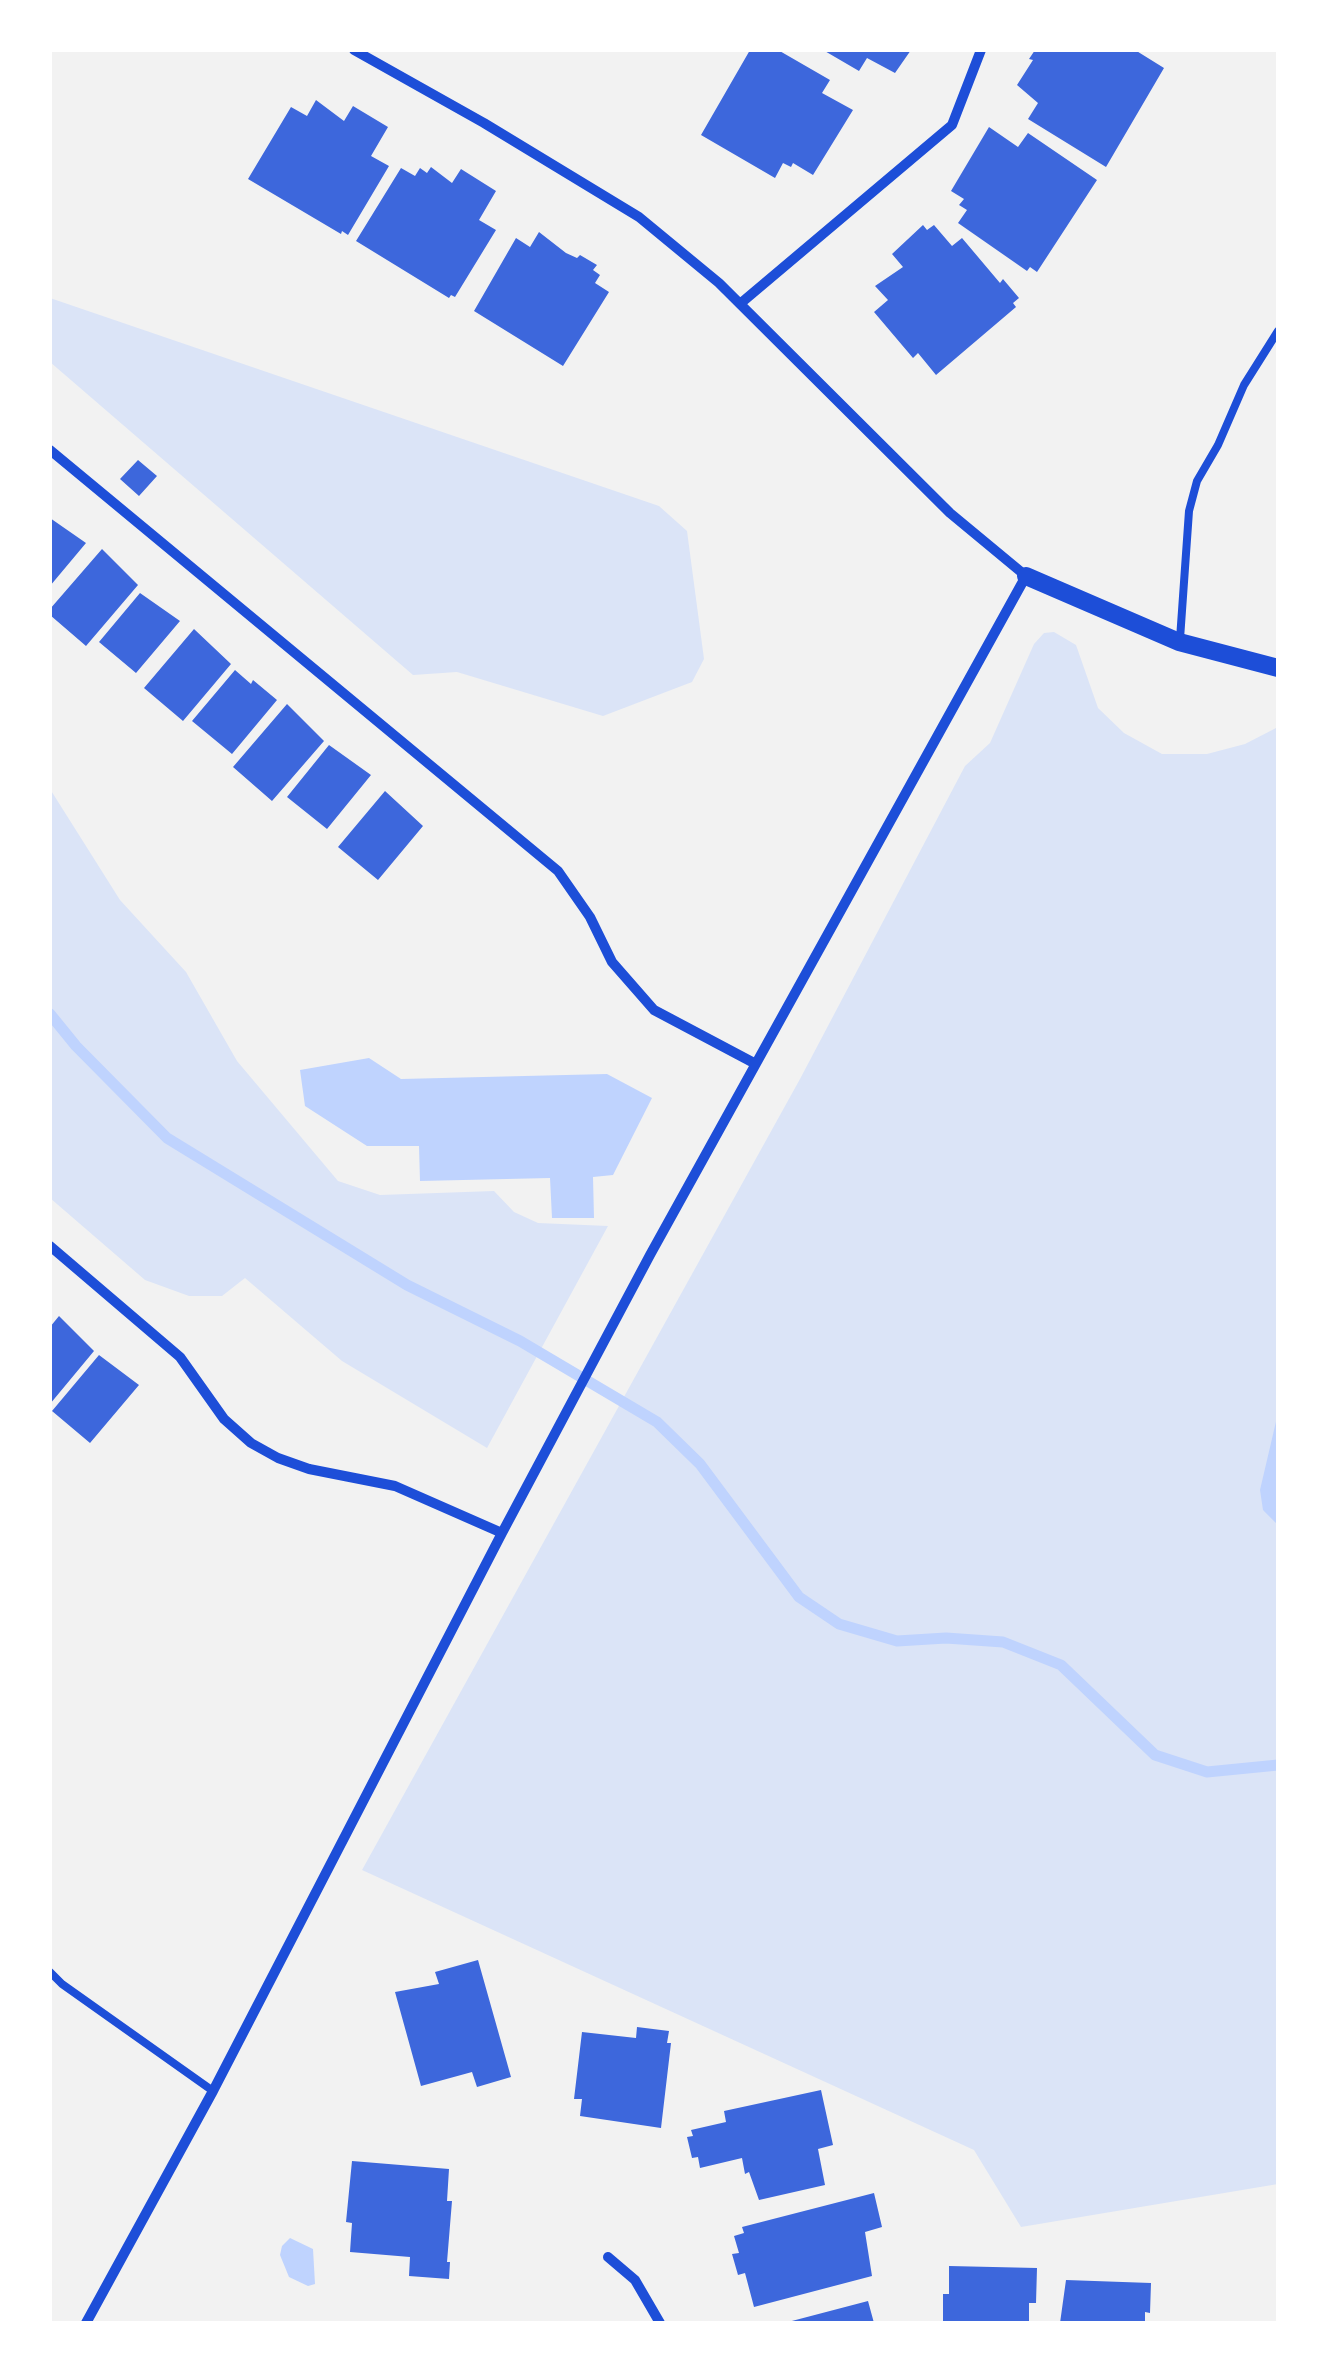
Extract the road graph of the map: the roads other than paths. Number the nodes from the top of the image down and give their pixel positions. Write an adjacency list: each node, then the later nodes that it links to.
1 (354, 50): 3 (street)
2 (981, 50): 3 (street)
3 (742, 304): 6 (street)
4 (1278, 331): 7 (lane)
5 (50, 450): 9 (street)
6 (1026, 576): 7 (street); 9 (street)
7 (1180, 642): 8 (street)
8 (1278, 668)
9 (754, 1063): 11 (street)
10 (50, 1246): 11 (street)
11 (502, 1533): 13 (street)
12 (50, 1972): 13 (lane)
13 (213, 2090): 15 (street)
14 (608, 2257): 16 (street)
15 (86, 2323)
16 (660, 2323)

